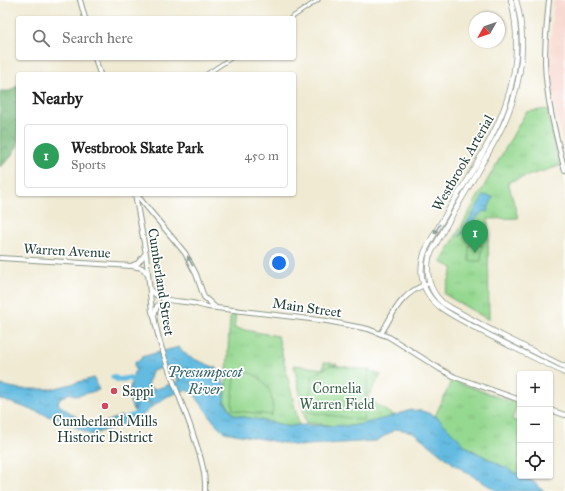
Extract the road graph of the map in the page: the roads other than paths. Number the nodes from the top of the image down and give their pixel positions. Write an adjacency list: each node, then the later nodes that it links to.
1 (80, 0): 6 (main road)
2 (318, 0): 7 (street)
3 (511, 0): 22 (highway, Westbrook Arterial, one-way to 22)
4 (516, 0): 21 (highway, Westbrook Arterial)
5 (550, 0): 12 (main road)
6 (84, 16)
7 (294, 16)
8 (96, 60): 10 (main road)
9 (228, 60): 11 (street)
10 (100, 72)
11 (210, 72)
12 (565, 171)
13 (135, 196): 16 (main road, Cumberland Street)
14 (137, 196): 15 (main road)
15 (152, 212): 16 (main road, Cumberland Street); 24 (main road, one-way to 15)
16 (139, 213): 17 (main road, Cumberland Street)
17 (146, 254): 19 (main road); 20 (main road, Cumberland Street)
18 (0, 258): 19 (main road, Warren Avenue)
19 (132, 266): 20 (main road, Warren Avenue)
20 (148, 274): 23 (main road, Cumberland Street)
21 (429, 283): 22 (main road); 30 (highway)
22 (423, 285): 29 (main road); 31 (highway)
23 (150, 290): 25 (main road); 28 (main road, Cumberland Street)
24 (204, 297): 26 (main road); 27 (main road)
25 (166, 300): 26 (main road, Main Street); 28 (main road)
26 (194, 303): 27 (main road, Main Street)
27 (216, 307): 29 (main road, Main Street)
28 (154, 316): 35 (main road, Cumberland Street)
29 (381, 334): 32 (main road, Main Street)
30 (565, 367)
31 (565, 373)
32 (517, 399)
33 (553, 411): 34 (main road)
34 (565, 414)
35 (205, 491)

